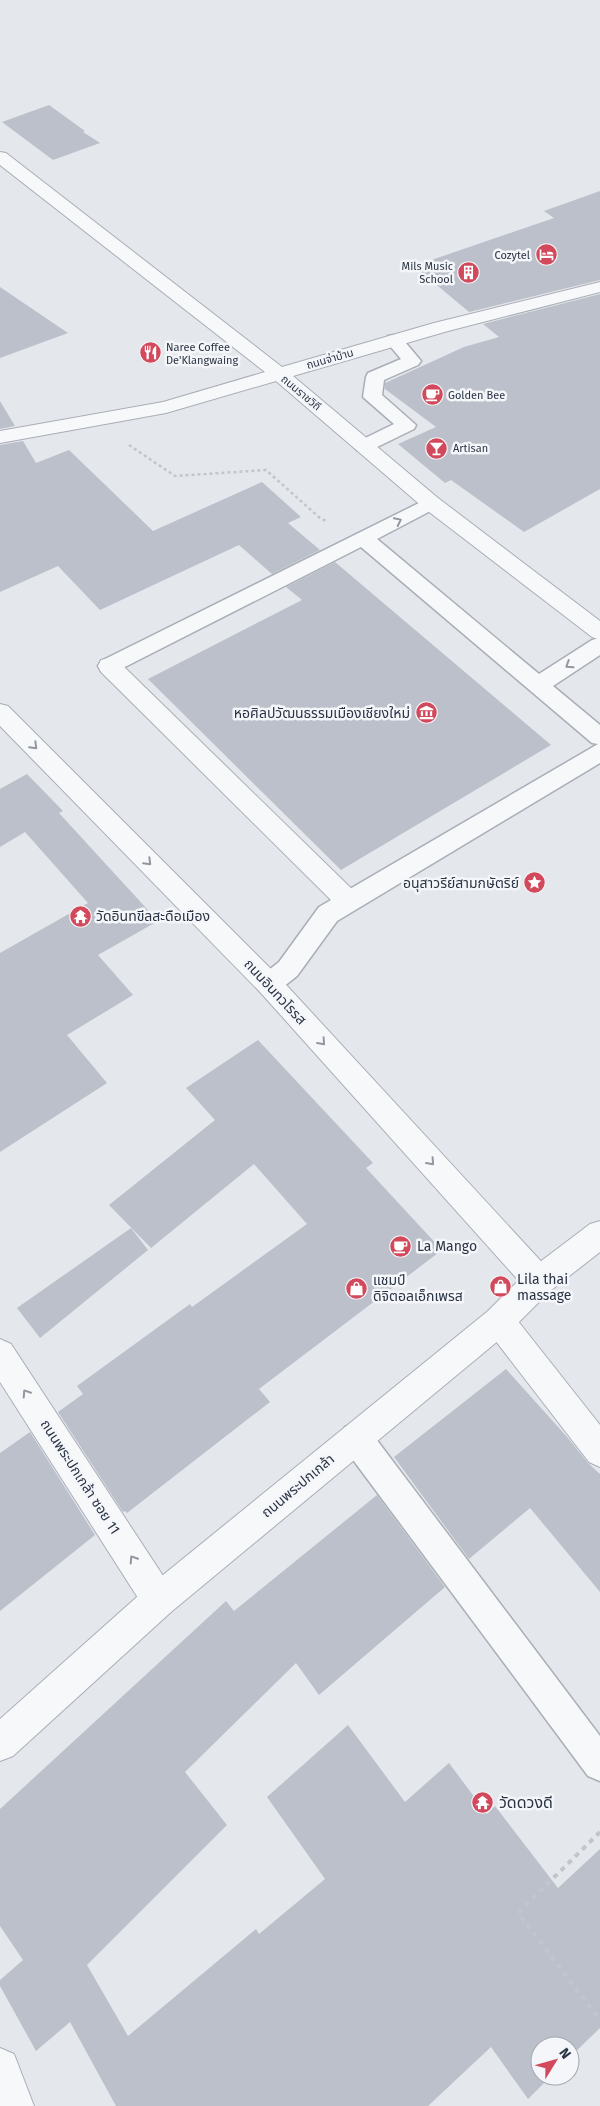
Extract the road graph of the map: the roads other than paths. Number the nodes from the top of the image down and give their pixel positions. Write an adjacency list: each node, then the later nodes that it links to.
1 (0, 157): 4 (street, ถนนราชวิถี)
2 (600, 287): 3 (street, ถนนจ่าบ้าน)
3 (394, 340): 4 (street, ถนนจ่าบ้าน); 6 (lane)
4 (278, 373): 5 (street, ถนนจ่าบ้าน); 6 (street, ถนนราชวิถี)
5 (0, 437)
6 (364, 446): 7 (street, ถนนราชวิถี)
7 (432, 504): 8 (lane, one-way to 7); 9 (street, ถนนราชวิถี)
8 (363, 538): 11 (lane); 12 (lane)
9 (600, 632)
10 (600, 645): 12 (lane, one-way to 12)
11 (109, 666): 16 (street)
12 (538, 685): 14 (lane)
13 (0, 712): 17 (street, ถนนอินทวโรรส, one-way to 17)
14 (600, 736)
15 (600, 752): 16 (lane)
16 (348, 902): 17 (lane)
17 (269, 984): 19 (street, ถนนอินทวโรรส, one-way to 19)
18 (600, 1234): 19 (street, ถนนพระปกเกล้า)
19 (539, 1281): 20 (street, ถนนพระปกเกล้า)
20 (499, 1321): 22 (street, ถนนพระปกเกล้า); 23 (street)
21 (0, 1354): 24 (street, ถนนพระปกเกล้า ซอย 11, one-way to 21)
22 (356, 1438): 24 (street, ถนนพระปกเกล้า); 26 (lane)
23 (600, 1451)
24 (160, 1600): 25 (street, ถนนพระปกเกล้า)
25 (0, 1743)
26 (600, 1764)
27 (0, 2068): 28 (street)
28 (14, 2106)

